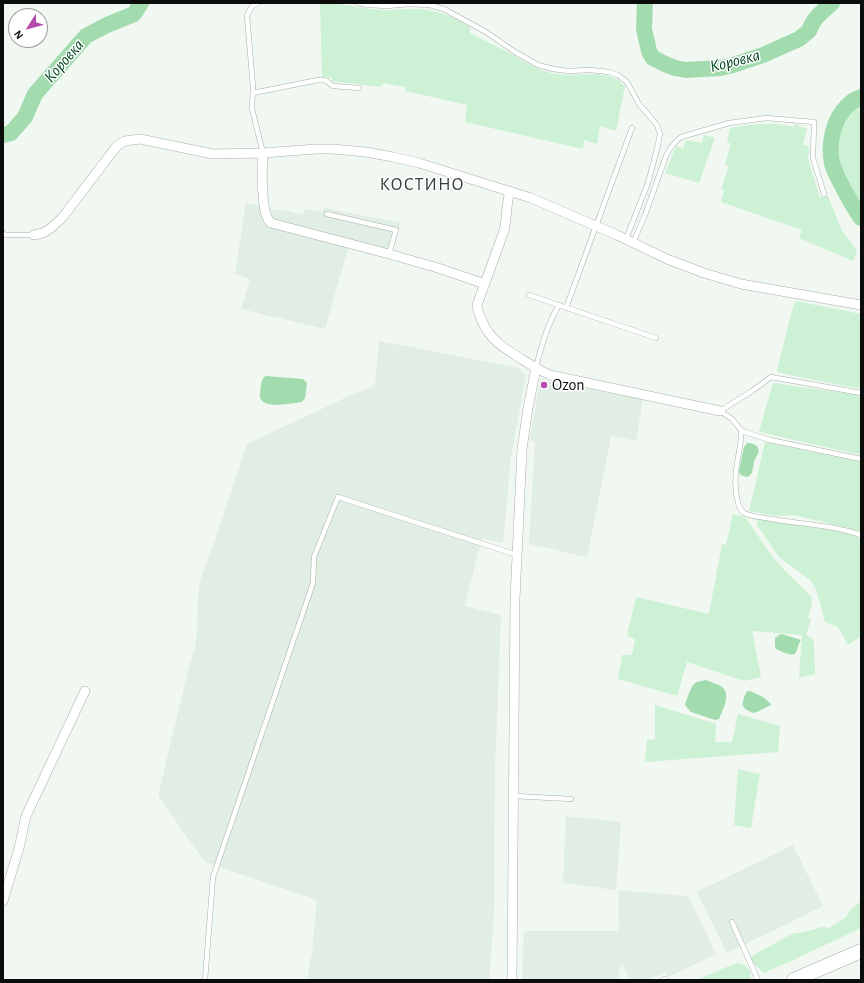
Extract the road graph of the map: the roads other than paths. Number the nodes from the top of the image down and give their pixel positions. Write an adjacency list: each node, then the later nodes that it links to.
1 (258, 3): 4 (lane)
2 (358, 3): 13 (lane)
3 (359, 88): 4 (lane)
4 (253, 94): 6 (lane)
5 (632, 128): 10 (lane)
6 (263, 153): 7 (street); 12 (street); 14 (street)
7 (510, 190): 10 (street); 15 (street)
8 (824, 194): 13 (lane)
9 (327, 214): 14 (lane)
10 (596, 226): 13 (street); 19 (lane)
11 (3, 233): 12 (lane)
12 (34, 235)
13 (629, 241): 18 (street)
14 (389, 254): 15 (street)
15 (485, 284): 21 (street)
16 (529, 295): 17 (lane)
17 (559, 305): 19 (lane); 21 (lane)
18 (861, 305)
19 (566, 308): 20 (lane)
20 (656, 338)
21 (536, 368): 23 (street); 27 (street)
22 (861, 393): 23 (lane)
23 (720, 411): 24 (lane)
24 (741, 430): 25 (lane); 26 (lane)
25 (861, 459)
26 (861, 535)
27 (517, 555): 29 (street); 34 (lane)
28 (85, 691): 31 (street)
29 (514, 796): 30 (lane); 35 (street)
30 (571, 799)
31 (3, 901)
32 (732, 922): 36 (lane)
33 (861, 951): 37 (main road)
34 (206, 980)
35 (512, 980)
36 (758, 980)
37 (794, 980)

